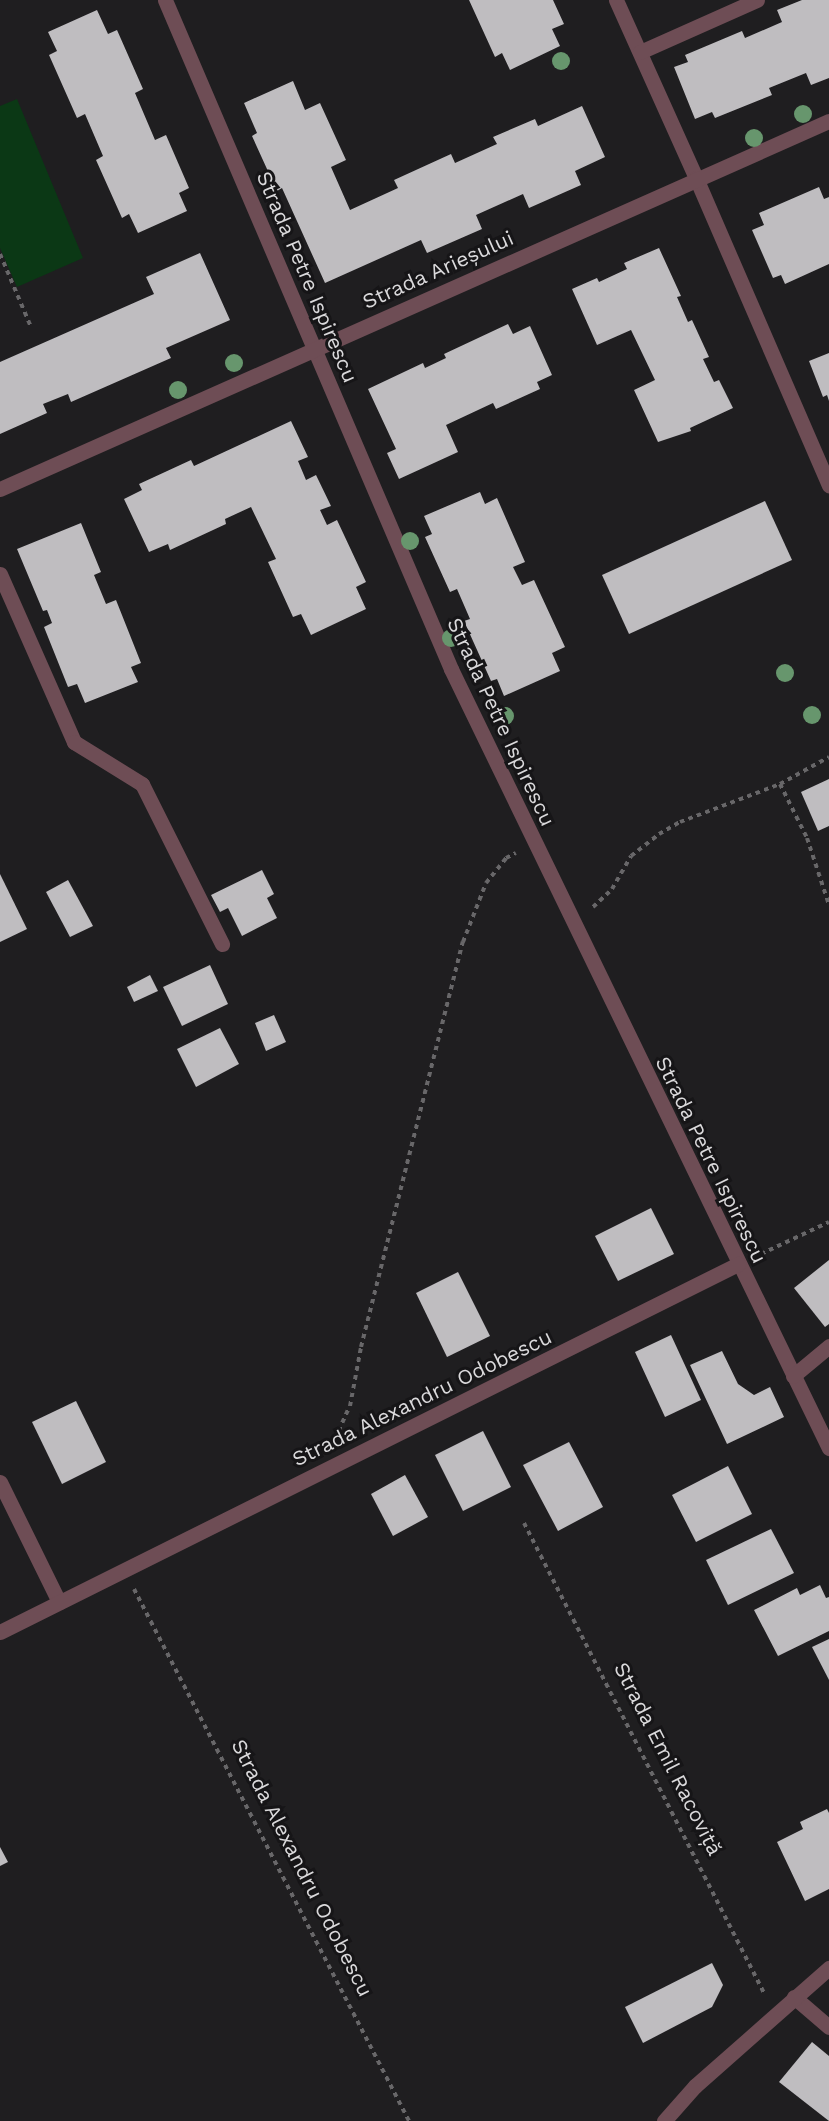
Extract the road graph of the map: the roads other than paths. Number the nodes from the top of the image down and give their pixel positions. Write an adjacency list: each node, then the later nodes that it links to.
1 (165, 0): 7 (street, Strada Petre Ispirescu)
2 (615, 0): 4 (street)
3 (757, 0): 4 (street)
4 (640, 52): 6 (street)
5 (829, 121): 6 (street, Strada Arieșului)
6 (696, 178): 7 (street, Strada Arieșului); 8 (street)
7 (316, 348): 9 (street, Strada Arieșului); 12 (street, Strada Petre Ispirescu)
8 (829, 486)
9 (0, 489)
10 (0, 574): 11 (street)
11 (222, 944)
12 (738, 1264): 14 (street, Strada Petre Ispirescu); 17 (street, Strada Alexandru Odobescu)
13 (829, 1346): 14 (street)
14 (793, 1376): 15 (street, Strada Petre Ispirescu)
15 (829, 1448)
16 (0, 1482): 17 (street)
17 (59, 1602): 18 (street, Strada Alexandru Odobescu)
18 (0, 1632)
19 (829, 1968): 20 (street)
20 (794, 1997): 21 (street); 22 (street)
21 (829, 2027)
22 (664, 2121)

